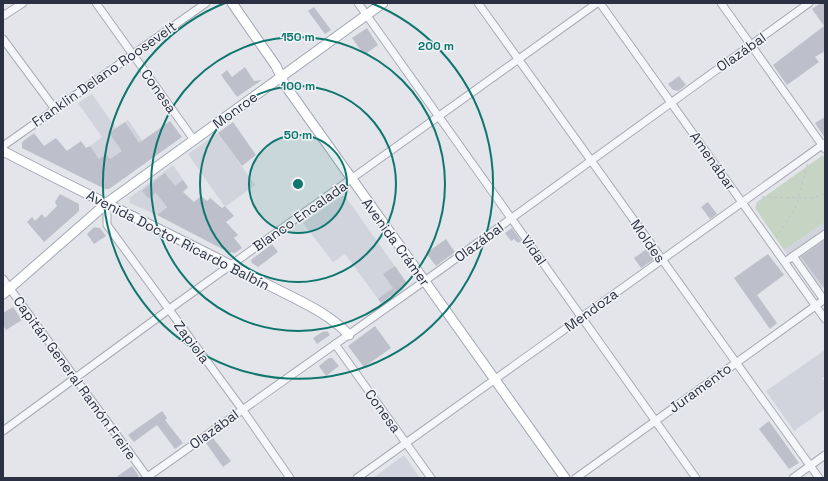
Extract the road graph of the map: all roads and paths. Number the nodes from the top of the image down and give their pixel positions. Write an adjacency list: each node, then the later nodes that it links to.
1 (23, 3): 12 (street)
2 (96, 3): 15 (street, Conesa)
3 (206, 3): 15 (street, Franklin Delano Roosevelt)
4 (232, 3): 17 (main road, Avenida Crámer)
5 (358, 3): 11 (street, Vidal)
6 (383, 3): 11 (main road, Monroe)
7 (478, 3): 16 (street, Moldes)
8 (599, 3): 16 (street, Blanco Encalada); 18 (street, Amenábar)
9 (721, 3): 14 (street)
10 (809, 3): 14 (street, Olazábal)
11 (366, 15): 17 (main road, Monroe); 20 (street, Vidal)
12 (3, 16)
13 (3, 39): 19 (street)
14 (751, 45): 18 (street, Olazábal); 23 (street)
15 (133, 54): 19 (street, Franklin Delano Roosevelt); 21 (street, Conesa)
16 (518, 60): 20 (street, Blanco Encalada); 25 (street, Moldes)
17 (281, 77): 21 (main road, Monroe); 27 (main road, Avenida Crámer)
18 (670, 102): 25 (street, Olazábal); 31 (street, Amenábar)
19 (55, 109): 22 (street, Franklin Delano Roosevelt)
20 (438, 117): 27 (street, Blanco Encalada); 33 (street, Vidal)
21 (194, 140): 32 (main road, Monroe)
22 (3, 146)
23 (824, 146): 31 (street, Mendoza)
24 (3, 151): 32 (main road, Avenida Doctor Ricardo Balbín)
25 (592, 160): 33 (street, Olazábal); 37 (street, Moldes)
26 (809, 162): 30 (path)
27 (351, 180): 39 (street, Blanco Encalada); 41 (main road, Avenida Crámer)
28 (825, 194): 30 (path)
29 (761, 197): 30 (path)
30 (798, 198): 35 (path)
31 (742, 202): 37 (street, Mendoza); 38 (street, Amenábar)
32 (107, 203): 39 (main road, Avenida Doctor Ricardo Balbín); 42 (main road, Monroe); 45 (street, Zapiola)
33 (512, 218): 41 (street, Olazábal); 46 (street, Vidal)
34 (825, 234): 36 (street)
35 (777, 238)
36 (793, 256): 38 (street); 43 (street)
37 (662, 260): 46 (street, Mendoza); 50 (street, Moldes)
38 (784, 262): 44 (street, Amenábar)
39 (231, 265): 45 (street, Blanco Encalada); 48 (main road, Avenida Doctor Ricardo Balbín)
40 (3, 278): 42 (street, Capitán General Ramón Freire)
41 (424, 281): 48 (street, Olazábal); 52 (main road, Avenida Crámer)
42 (6, 291): 51 (street, Capitán General Ramón Freire)
43 (824, 300): 44 (street, Juramento)
44 (816, 306): 47 (street, Amenábar); 50 (street, Juramento)
45 (168, 310): 51 (street, Blanco Encalada); 53 (street, Zapiola)
46 (582, 317): 52 (street, Mendoza); 54 (street, Vidal)
47 (825, 319)
48 (349, 334): 49 (street, Olazábal)
49 (335, 344): 53 (street, Olazábal); 56 (street, Conesa)
50 (736, 363): 54 (street, Juramento); 58 (street, Moldes)
51 (76, 379): 55 (street, Blanco Encalada); 59 (street, Capitán General Ramón Freire)
52 (494, 380): 56 (street, Mendoza); 63 (main road, Avenida Crámer)
53 (242, 409): 59 (street, Olazábal); 60 (street, Zapiola)
54 (655, 421): 64 (street, Juramento); 65 (street, Vidal)
55 (3, 431)
56 (406, 444): 61 (street, Mendoza); 62 (street, Conesa)
57 (825, 455): 58 (street)
58 (810, 466): 66 (street); 67 (street, Moldes)
59 (147, 478)
60 (290, 478)
61 (357, 478)
62 (431, 478)
63 (565, 478)
64 (576, 478)
65 (696, 478)
66 (793, 478)
67 (819, 478)

